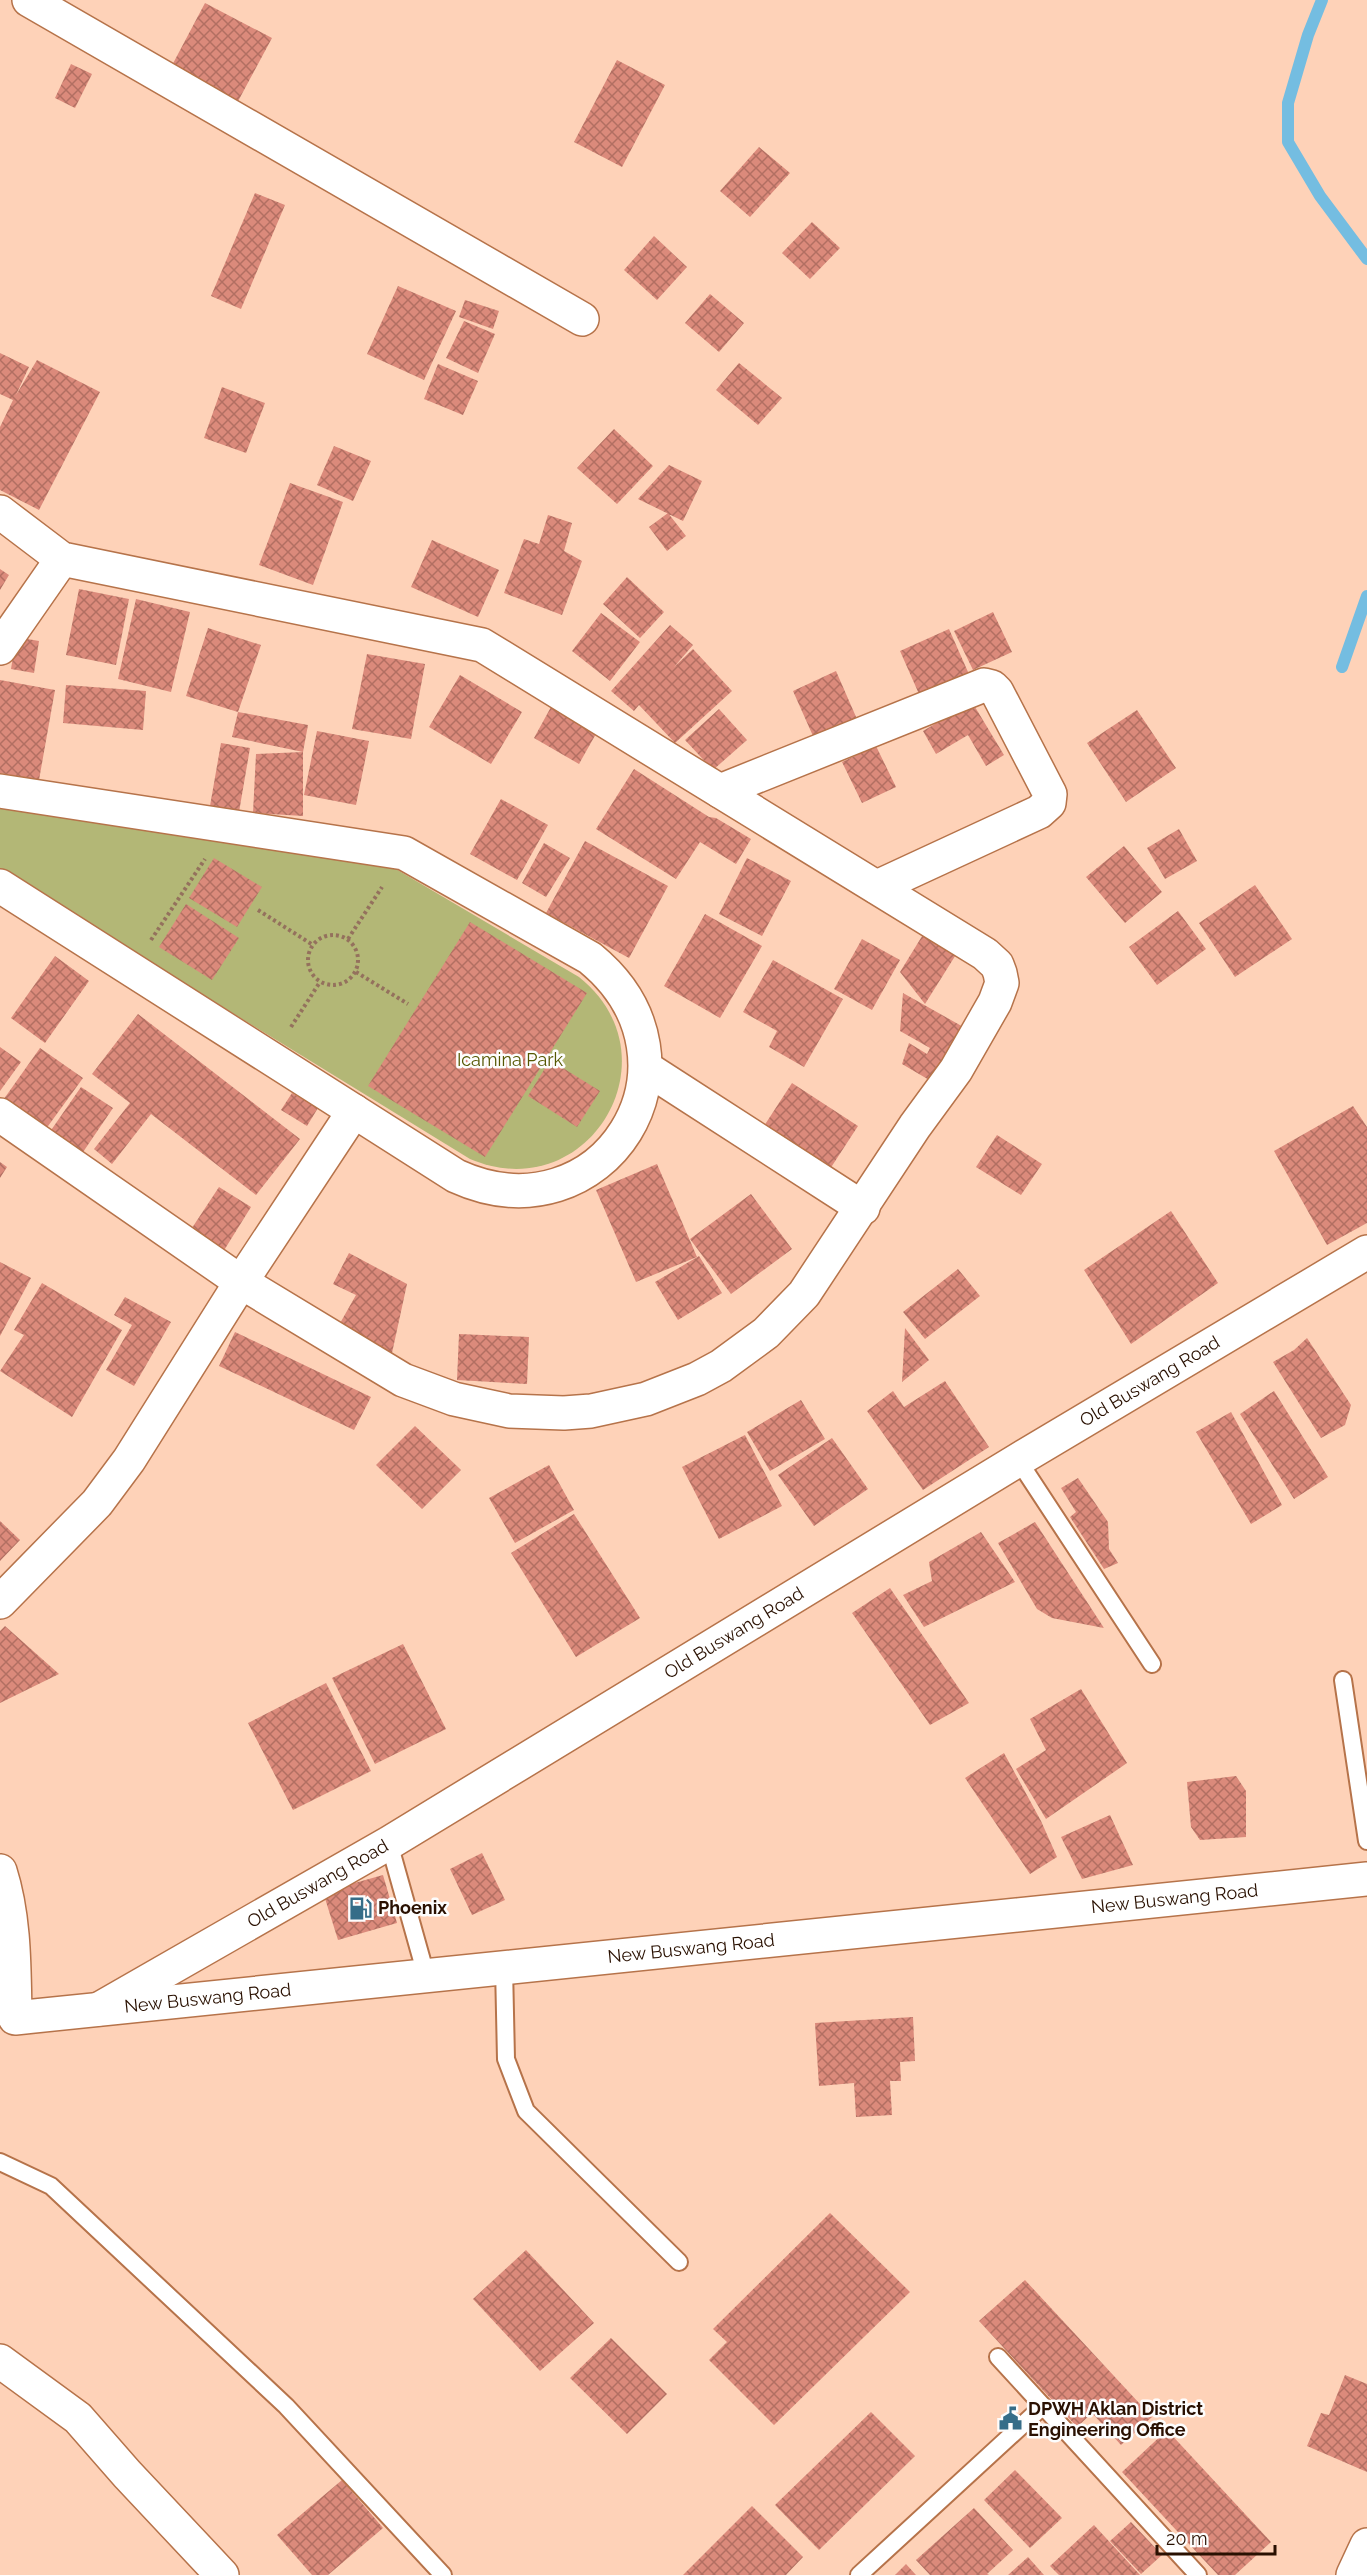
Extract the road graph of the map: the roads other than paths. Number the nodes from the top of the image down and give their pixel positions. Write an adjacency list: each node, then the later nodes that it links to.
1 (29, 0): 2 (street)
2 (582, 319)
3 (0, 512): 4 (street)
4 (62, 559): 5 (street); 7 (street)
5 (0, 648)
6 (0, 791): 10 (street)
7 (720, 791): 9 (street); 9 (street)
8 (0, 886): 11 (street)
9 (877, 887): 13 (street)
10 (646, 1068): 11 (street); 13 (street)
11 (354, 1111): 15 (street)
12 (0, 1115): 15 (street)
13 (863, 1208): 15 (street)
14 (1367, 1252): 16 (street, Old Buswang Road)
15 (241, 1282): 17 (street)
16 (1018, 1460): 18 (lane); 21 (street, Old Buswang Road)
17 (0, 1602)
18 (1152, 1664)
19 (1343, 1680): 20 (lane)
20 (1367, 1841)
21 (389, 1843): 25 (lane); 26 (street, Old Buswang Road)
22 (0, 1871): 27 (street)
23 (1367, 1879): 24 (street, New Buswang Road)
24 (504, 1967): 25 (street, New Buswang Road); 29 (lane)
25 (426, 1975): 26 (street, New Buswang Road)
26 (99, 2009): 27 (street, New Buswang Road)
27 (8, 2019)
28 (0, 2162): 35 (lane)
29 (679, 2262)
30 (998, 2357): 32 (lane)
31 (0, 2361): 34 (street)
32 (1043, 2406): 36 (lane); 37 (lane)
33 (1367, 2545): 38 (street)
34 (222, 2575)
35 (443, 2575)
36 (859, 2575)
37 (1198, 2575)
38 (1353, 2575)

